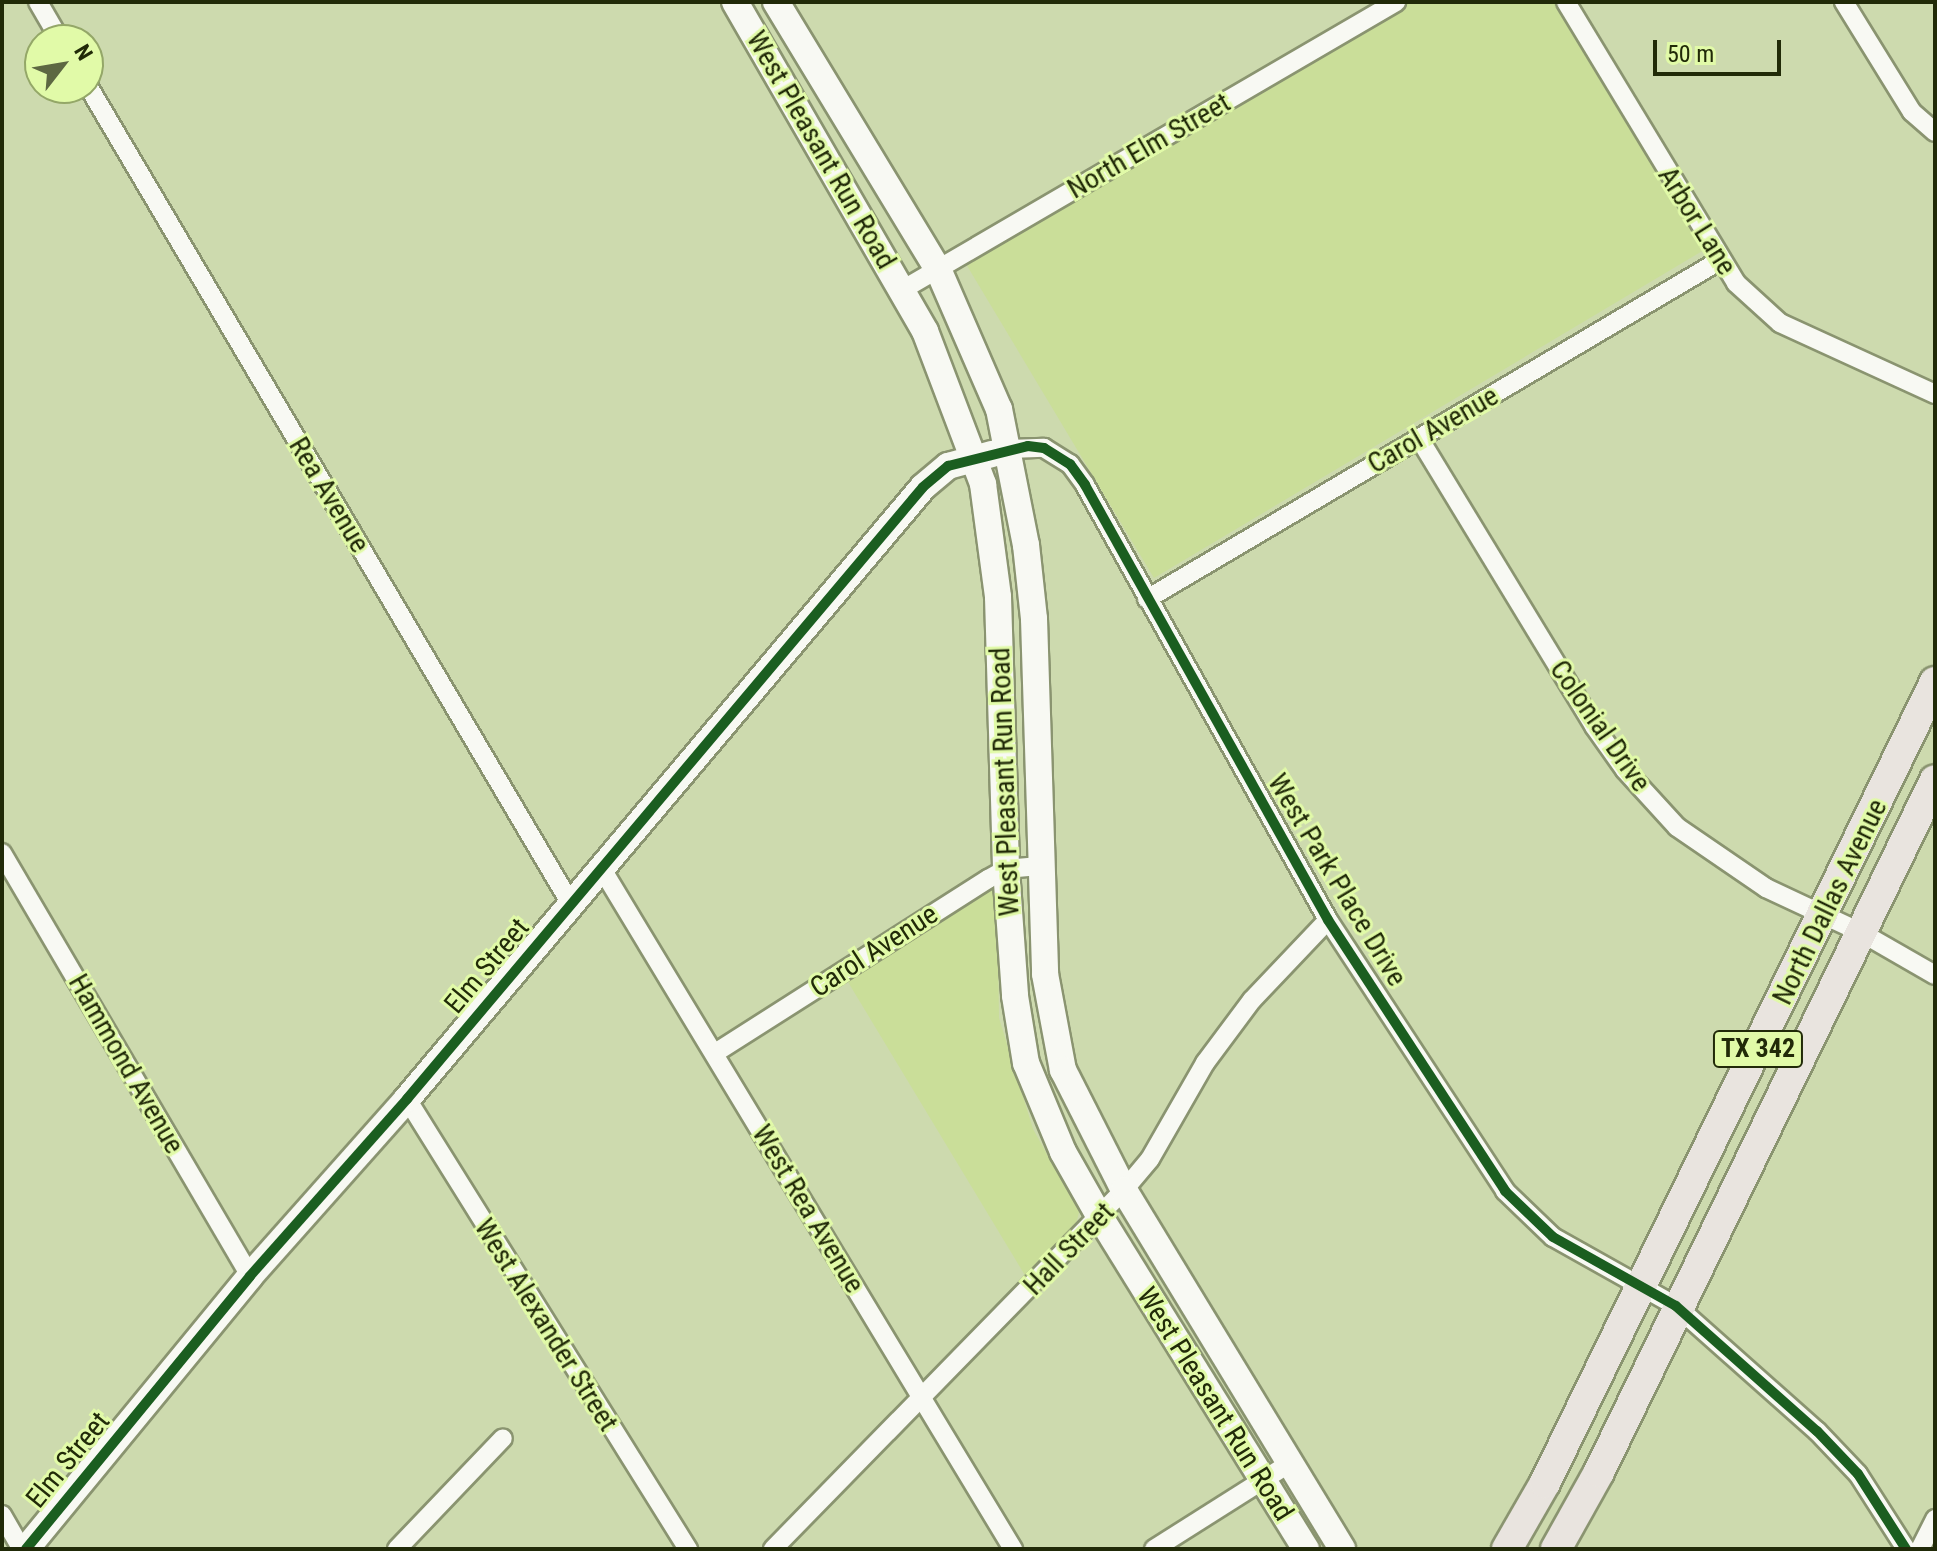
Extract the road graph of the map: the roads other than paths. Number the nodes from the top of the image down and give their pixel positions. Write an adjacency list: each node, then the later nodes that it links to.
1 (38, 2): 7 (street)
2 (735, 2): 12 (main road, West Pleasant Run Road)
3 (776, 2): 11 (main road, West Pleasant Run Road)
4 (1396, 2): 11 (street, North Elm Street)
5 (1566, 2): 10 (street, Arbor Lane)
6 (1844, 2): 9 (street)
7 (51, 24)
8 (99, 104): 24 (street, Rea Avenue)
9 (1935, 132)
10 (1719, 261): 13 (street, Arbor Lane); 14 (street, Carol Avenue)
11 (938, 269): 12 (street, North Elm Street); 15 (main road, West Pleasant Run Road)
12 (902, 290): 16 (main road, West Pleasant Run Road)
13 (1935, 394)
14 (1419, 438): 17 (street, Carol Avenue); 25 (street, Colonial Drive)
15 (1009, 449): 16 (main road, Elm Street); 17 (street, West Park Place Drive); 21 (main road, West Pleasant Run Road)
16 (975, 458): 22 (main road, Elm Street); 23 (main road, West Pleasant Run Road)
17 (1147, 599): 26 (street, West Park Place Drive)
18 (1935, 682): 25 (main road, North Dallas Avenue / TX 342)
19 (1935, 780): 27 (main road, North Dallas Avenue / TX 342)
20 (2, 853): 35 (street, Hammond Avenue)
21 (1039, 866): 23 (street, Carol Avenue); 33 (main road, West Pleasant Run Road)
22 (602, 869): 24 (main road, Elm Street); 29 (street, West Rea Avenue)
23 (1006, 869): 29 (street, Carol Avenue); 34 (main road, West Pleasant Run Road)
24 (571, 904): 31 (main road, Elm Street)
25 (1824, 915): 27 (street, Colonial Drive); 30 (main road, North Dallas Avenue / TX 342)
26 (1328, 920): 33 (street, Hall Street); 36 (street, West Park Place Drive)
27 (1862, 933): 28 (street, Colonial Drive); 32 (main road, North Dallas Avenue / TX 342)
28 (1935, 975)
29 (715, 1053): 38 (street, West Rea Avenue)
30 (1734, 1097): 32 (main road); 36 (main road, North Dallas Avenue / TX 342)
31 (407, 1099): 35 (main road, Elm Street); 48 (street, West Alexander Street)
32 (1772, 1114): 37 (main road, North Dallas Avenue / TX 342)
33 (1124, 1190): 34 (street, Hall Street); 41 (main road, West Pleasant Run Road)
34 (1100, 1217): 38 (street, Hall Street); 43 (main road, West Pleasant Run Road)
35 (250, 1276): 46 (main road, Elm Street)
36 (1640, 1286): 37 (street, West Park Place Drive); 40 (main road, North Dallas Avenue / TX 342)
37 (1676, 1306): 42 (main road, North Dallas Avenue / TX 342); 56 (street, West Park Place Drive)
38 (923, 1400): 49 (street, Hall Street); 50 (street, West Rea Avenue)
39 (503, 1438): 47 (street)
40 (1560, 1452): 42 (main road); 54 (main road, North Dallas Avenue / TX 342)
41 (1290, 1463): 43 (street); 53 (main road, West Pleasant Run Road)
42 (1599, 1472): 55 (main road, North Dallas Avenue / TX 342)
43 (1261, 1482): 51 (street); 52 (main road, West Pleasant Run Road)
44 (2, 1515): 46 (street)
45 (1935, 1519): 57 (street)
46 (24, 1549)
47 (397, 1549)
48 (688, 1549)
49 (773, 1549)
50 (1013, 1549)
51 (1154, 1549)
52 (1306, 1549)
53 (1342, 1549)
54 (1507, 1549)
55 (1556, 1549)
56 (1906, 1549)
57 (1920, 1549)

